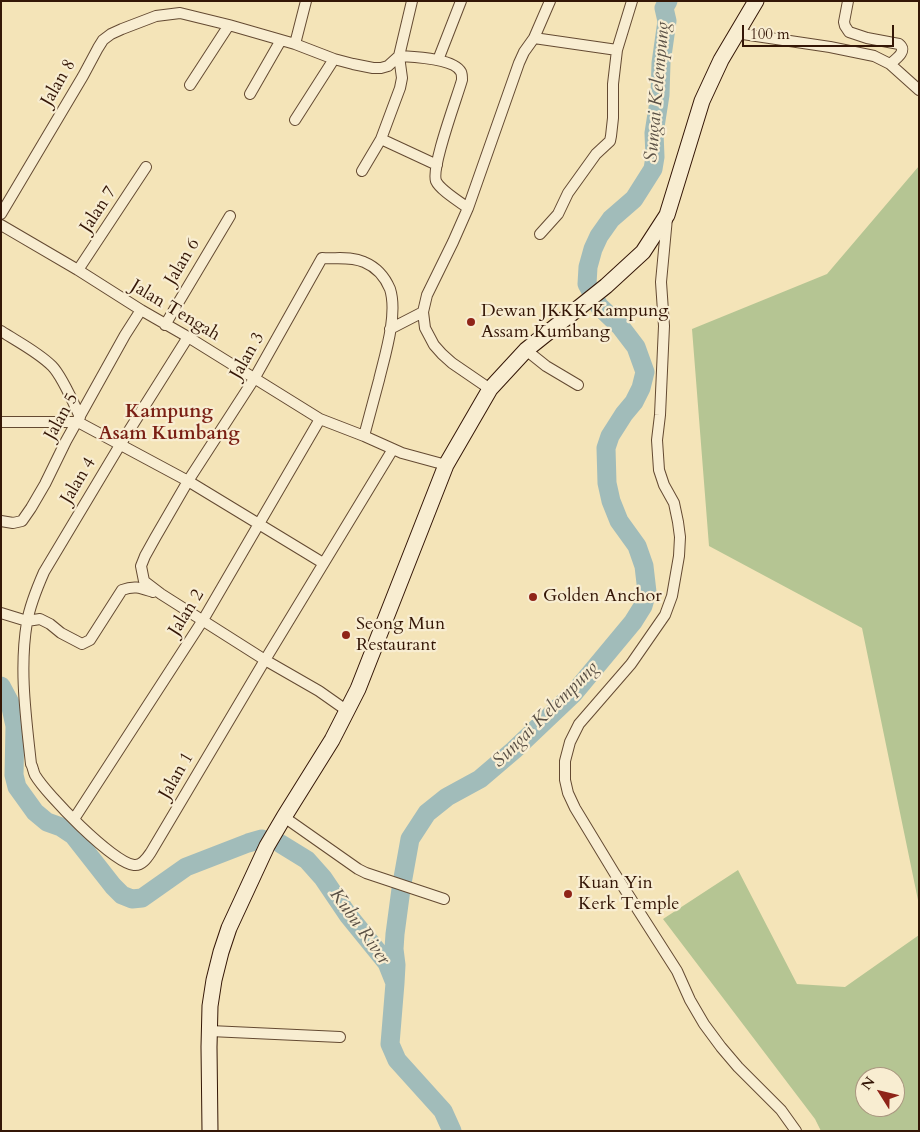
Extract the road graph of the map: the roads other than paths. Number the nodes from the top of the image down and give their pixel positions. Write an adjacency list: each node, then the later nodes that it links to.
1 (306, 1): 12 (street)
2 (412, 1): 14 (street)
3 (461, 1): 16 (street)
4 (550, 1): 10 (street)
5 (632, 1): 13 (street)
6 (756, 1): 9 (main road)
7 (848, 1): 17 (street)
8 (229, 25): 11 (street); 18 (street); 27 (street, Jalan 8)
9 (736, 33): 17 (street); 28 (main road)
10 (534, 38): 13 (street); 26 (street)
11 (281, 40): 12 (street); 20 (street)
12 (295, 44): 15 (street)
13 (617, 50): 31 (street)
14 (399, 56): 15 (street); 16 (street); 22 (street)
15 (334, 59): 21 (street)
16 (438, 60): 23 (street)
17 (890, 64): 19 (street)
18 (190, 85)
19 (919, 90)
20 (250, 94)
21 (295, 120)
22 (381, 139): 23 (street); 25 (street)
23 (437, 165): 26 (street)
24 (146, 167): 32 (street, Jalan 7)
25 (362, 171)
26 (468, 208): 34 (street)
27 (1, 214)
28 (667, 215): 39 (main road); 66 (street)
29 (230, 216): 35 (street, Jalan 6)
30 (1, 225): 32 (street, Jalan Tengah)
31 (540, 234)
32 (78, 270): 33 (street, Jalan Tengah)
33 (141, 310): 35 (street, Jalan Tengah); 43 (street, Jalan 5)
34 (423, 312): 36 (street); 42 (street)
35 (165, 325): 38 (street, Jalan Tengah)
36 (390, 329): 40 (street, Jalan 3); 46 (street, Jalan 3)
37 (1, 331): 43 (street)
38 (188, 337): 40 (street, Jalan Tengah); 47 (street, Jalan 4)
39 (526, 350): 41 (street); 42 (main road)
40 (254, 379): 44 (street, Jalan Tengah); 50 (street, Jalan 3)
41 (578, 385)
42 (490, 388): 49 (main road)
43 (79, 419): 45 (street); 47 (street); 51 (street, Jalan 5)
44 (320, 419): 46 (street, Jalan Tengah); 52 (street, Jalan 2)
45 (1, 422)
46 (364, 436): 48 (street, Jalan Tengah)
47 (120, 445): 50 (street); 57 (street, Jalan 4)
48 (393, 449): 49 (street, Jalan Tengah); 53 (street, Jalan 1)
49 (446, 465): 59 (main road)
50 (188, 481): 52 (street); 54 (street, Jalan 3)
51 (1, 521)
52 (258, 524): 53 (street); 56 (street, Jalan 2)
53 (323, 563): 58 (street, Jalan 1)
54 (161, 594): 56 (street); 57 (street)
55 (1, 613): 57 (street)
56 (202, 620): 58 (street); 61 (street, Jalan 2)
57 (27, 622): 61 (street, Jalan 1)
58 (265, 660): 59 (street); 61 (street, Jalan 1)
59 (346, 710): 60 (main road)
60 (284, 817): 62 (street); 63 (main road)
61 (74, 819)
62 (444, 899)
63 (210, 1031): 64 (street); 65 (main road)
64 (340, 1037)
65 (210, 1131)
66 (796, 1131)

